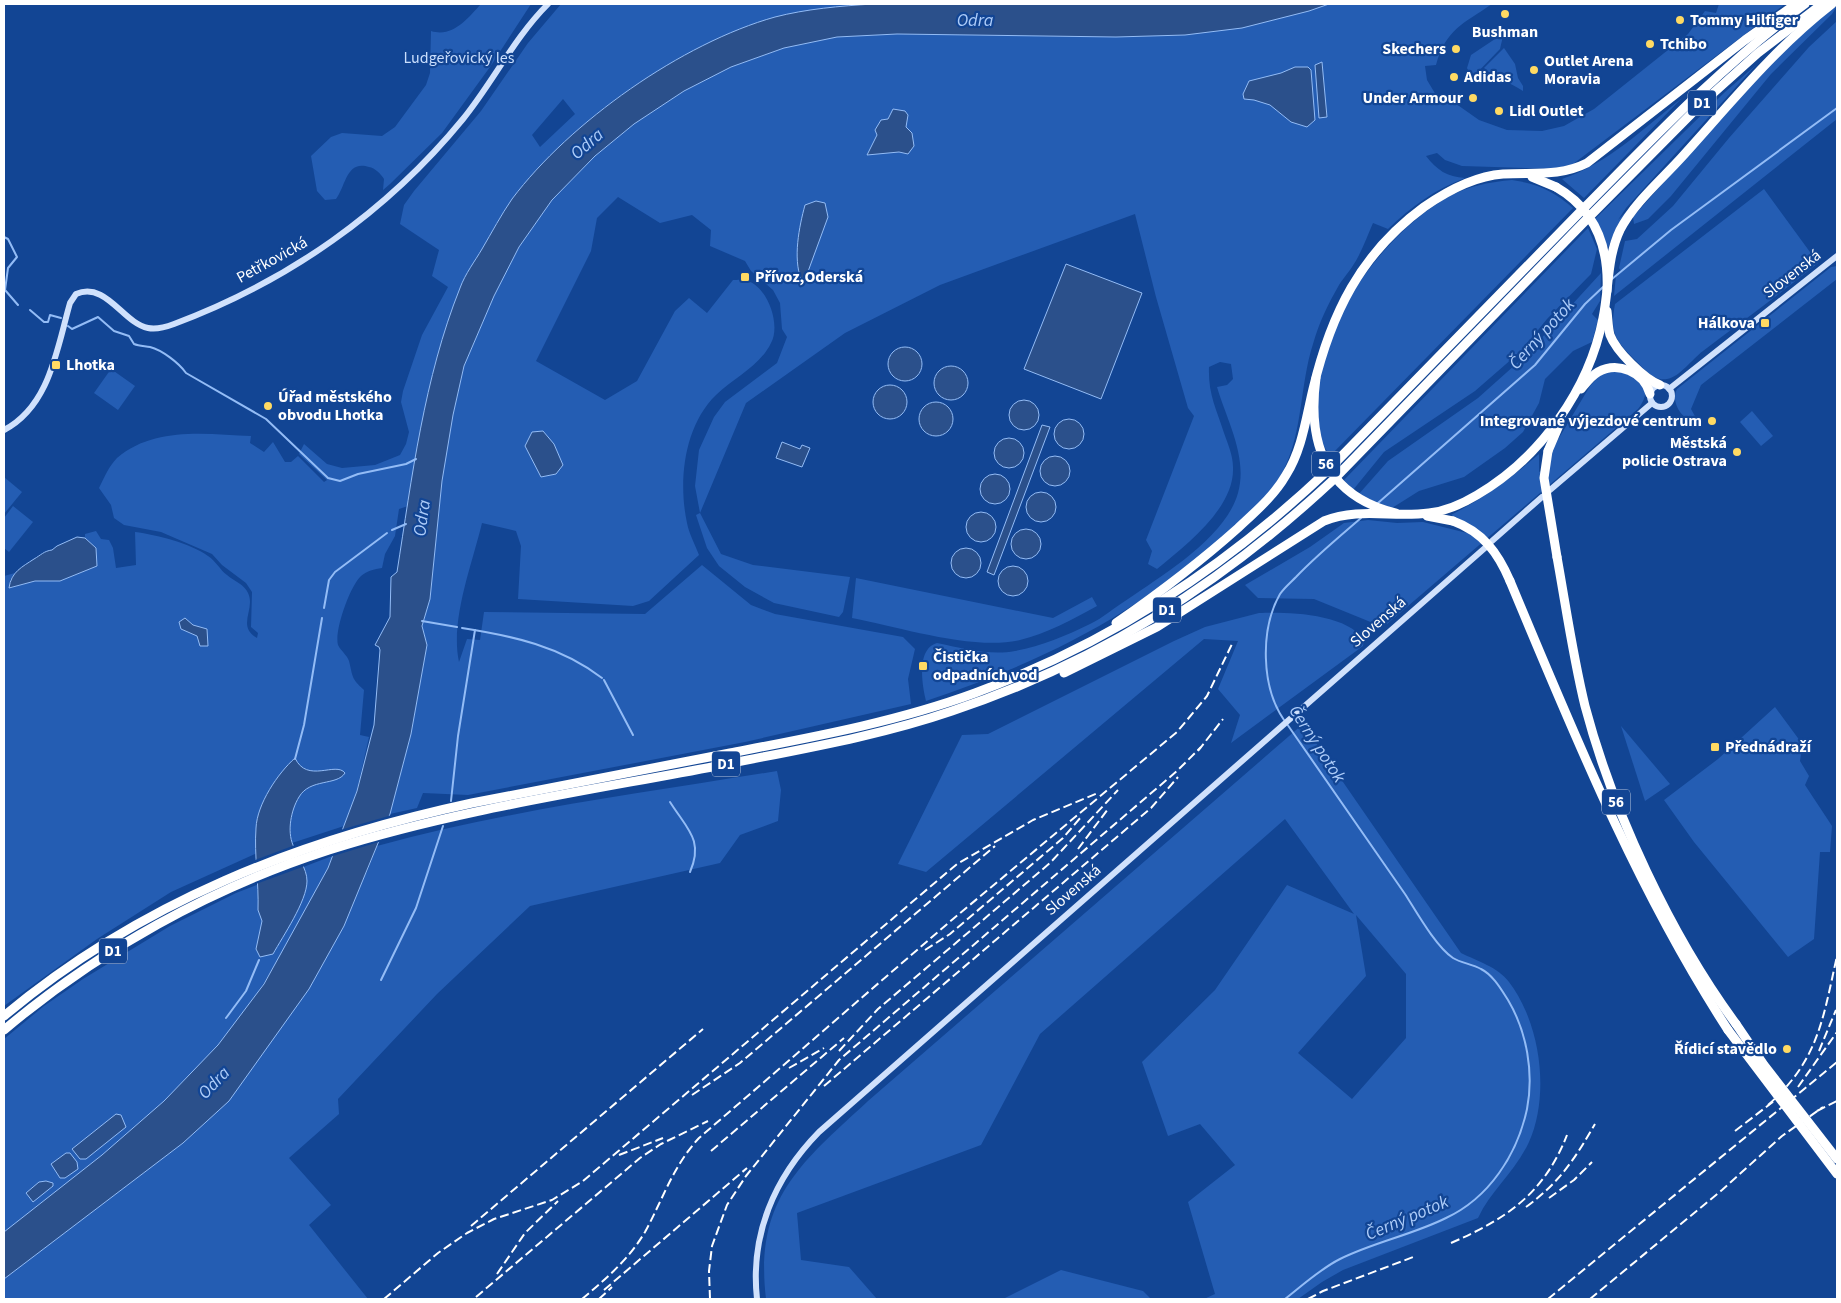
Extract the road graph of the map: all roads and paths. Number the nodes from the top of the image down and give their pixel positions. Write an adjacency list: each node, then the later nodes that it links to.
1 (548, 4): 15 (street, Petřkovická)
2 (1796, 4): 6 (highway, D1)
3 (1805, 4): 22 (highway, D1)
4 (1822, 4): 23 (highway, D1)
5 (1832, 4): 8 (highway, bridge)
6 (1517, 175): 8 (highway, bridge); 10 (highway)
7 (1837, 256): 12 (street, Slovenská)
8 (1607, 291): 9 (highway)
9 (1606, 312): 11 (highway); 14 (highway)
10 (1316, 378): 18 (highway, 56, bridge); 22 (highway, D1, bridge)
11 (1660, 385): 12 (street); 13 (street)
12 (1669, 389): 13 (street)
13 (1651, 398): 14 (highway); 16 (street)
14 (1569, 403): 19 (highway, 56); 26 (highway, 56, bridge)
15 (4, 430)
16 (1550, 490)
17 (1542, 497): 20 (street)
18 (1396, 513): 19 (highway, 56); 23 (highway, D1)
19 (1419, 514): 27 (highway, 56, bridge)
20 (1492, 541)
21 (1486, 547): 28 (street, Slovenská)
22 (1005, 681): 24 (highway, D1)
23 (979, 702): 25 (highway, D1)
24 (4, 1016)
25 (4, 1030)
26 (1837, 1159)
27 (1837, 1174)
28 (757, 1299)

